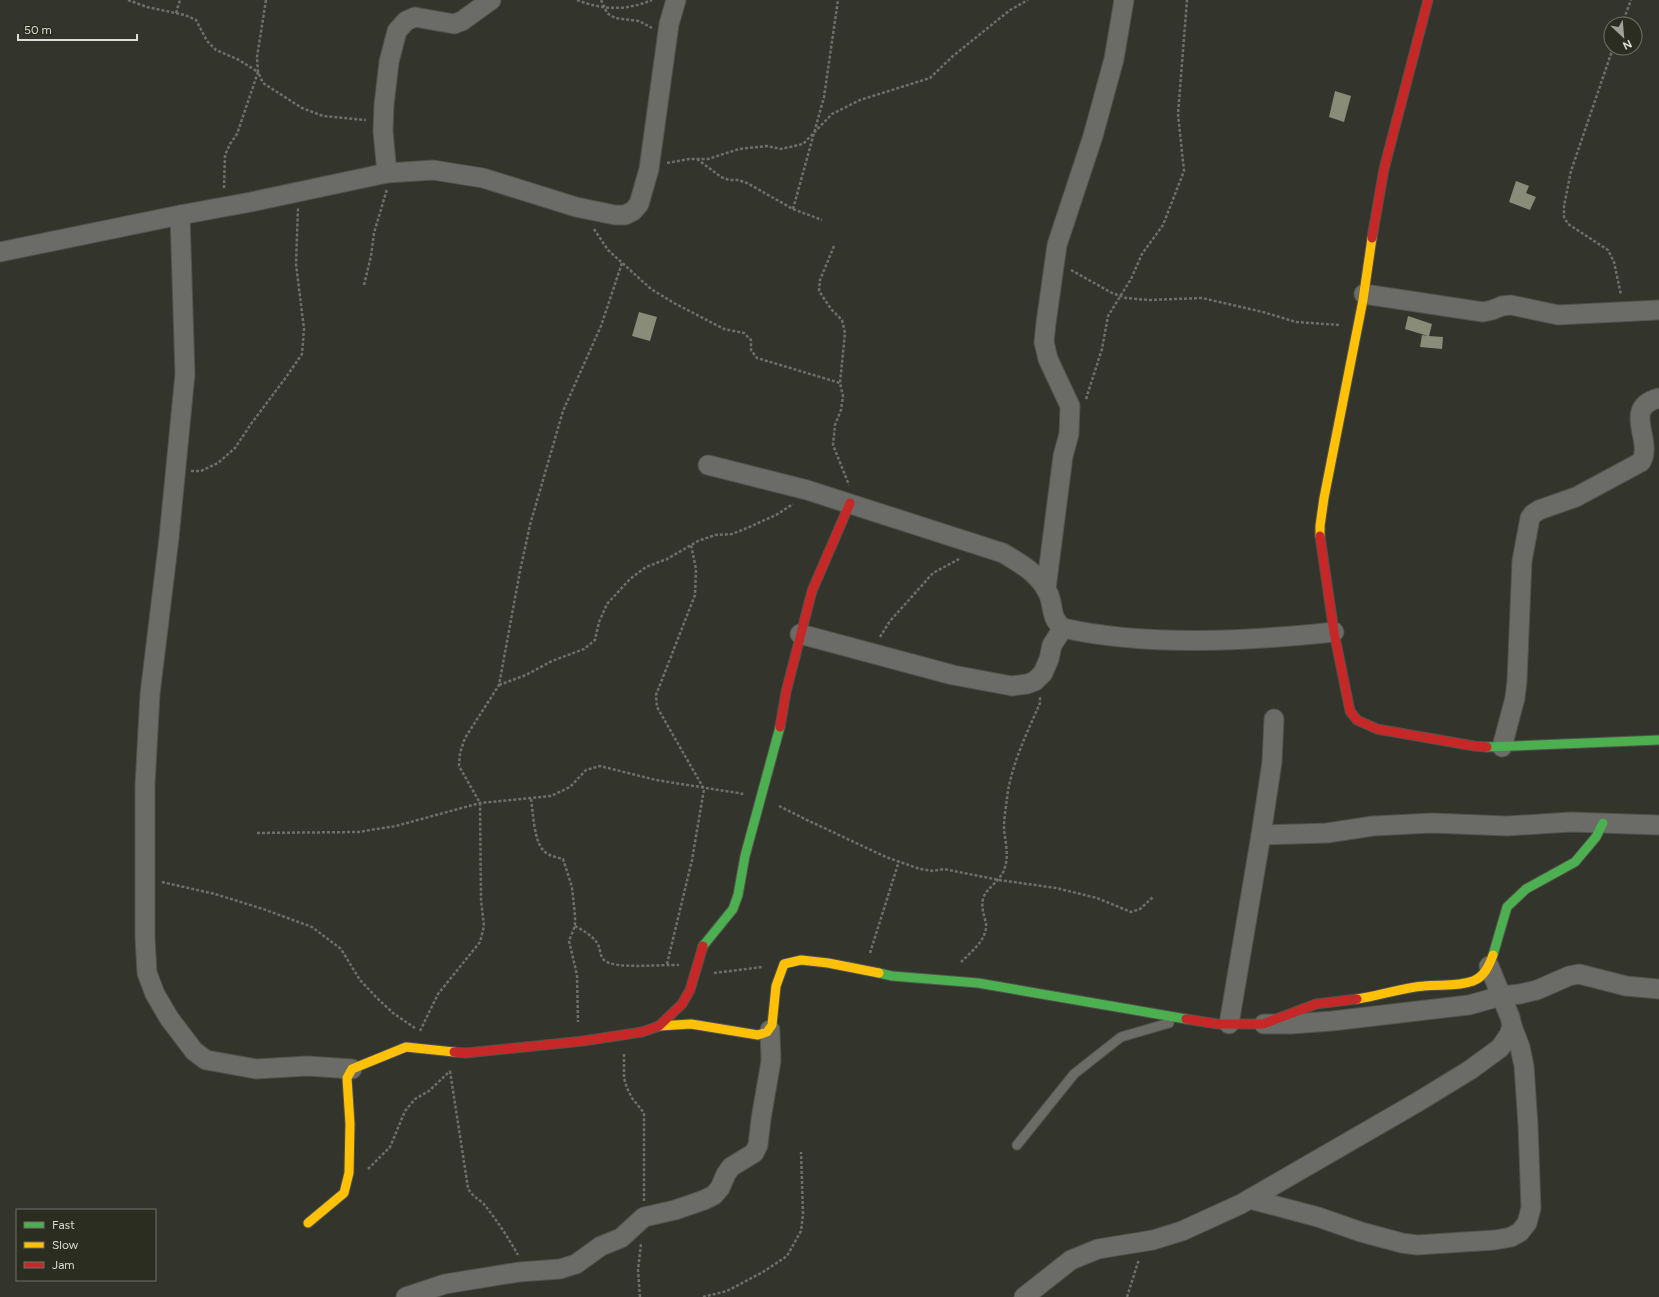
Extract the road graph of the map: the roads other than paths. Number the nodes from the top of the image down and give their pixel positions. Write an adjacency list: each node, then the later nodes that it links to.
1 (491, 0): 5 (street)
2 (676, 0): 5 (street)
3 (1124, 0): 13 (street)
4 (1428, 0): 8 (street)
5 (387, 173): 6 (street)
6 (180, 214): 7 (street); 32 (street)
7 (0, 252)
8 (1364, 294): 9 (street); 15 (street)
9 (1659, 310)
10 (1659, 398): 19 (street)
11 (708, 465): 12 (street)
12 (852, 503): 13 (street); 16 (street)
13 (1046, 589): 14 (street)
14 (1063, 628): 15 (street); 16 (street)
15 (1334, 632): 19 (street)
16 (800, 634): 29 (street)
17 (1274, 719): 22 (street)
18 (1659, 740): 19 (street)
19 (1502, 747)
20 (1603, 823): 21 (street); 22 (street); 23 (street)
21 (1659, 825)
22 (1261, 835): 27 (street)
23 (1489, 966): 25 (street); 28 (street)
24 (1659, 989): 25 (street)
25 (1501, 996): 28 (street); 30 (street)
26 (1186, 1018): 27 (street); 31 (street); 33 (lane)
27 (1229, 1024): 28 (street)
28 (1263, 1024)
29 (659, 1026): 31 (street); 32 (street)
30 (1512, 1026): 34 (street); 34 (street)
31 (770, 1030): 36 (street)
32 (352, 1069): 35 (street)
33 (1017, 1145)
34 (1250, 1199): 37 (street)
35 (308, 1223)
36 (406, 1297)
37 (1024, 1297)

